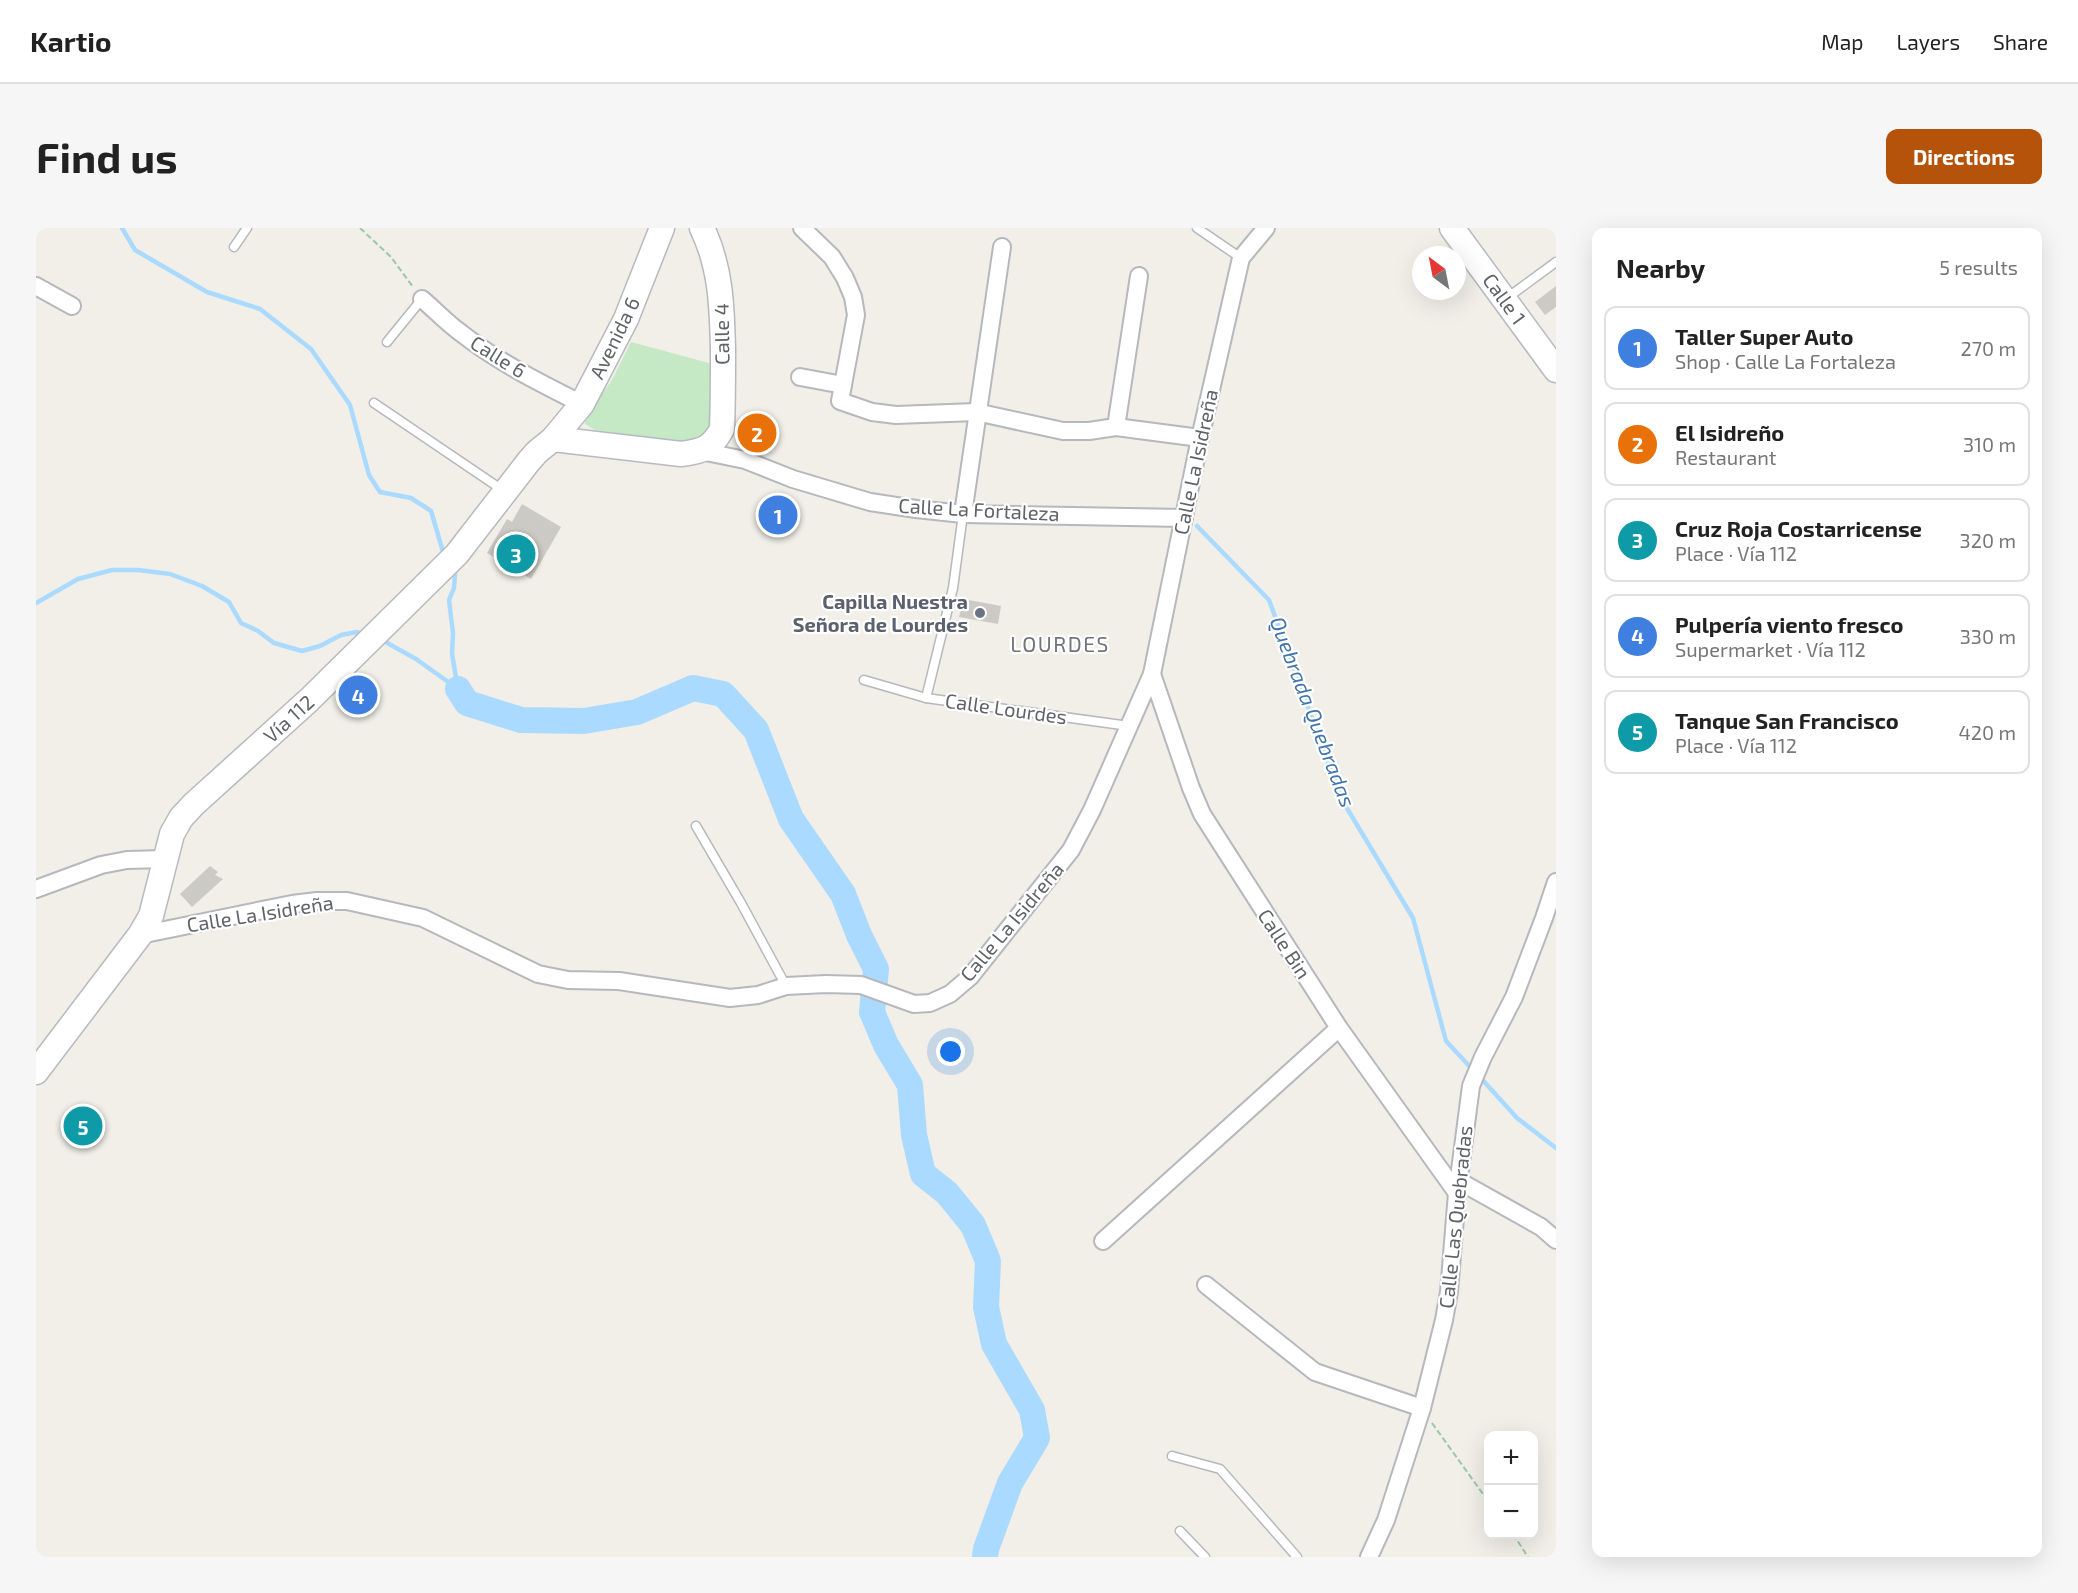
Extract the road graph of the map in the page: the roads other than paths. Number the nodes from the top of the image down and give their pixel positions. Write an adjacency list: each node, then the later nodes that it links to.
1 (247, 228): 8 (lane)
2 (662, 228): 22 (main road, Avenida 6)
3 (702, 228): 27 (main road, Calle 4)
4 (802, 228): 20 (street)
5 (1197, 228): 10 (lane)
6 (1266, 228): 10 (street, Calle La Isidreña)
7 (1452, 228): 15 (main road, Calle 1)
8 (234, 247)
9 (1002, 247): 23 (street)
10 (1241, 258): 25 (street, Calle La Isidreña)
11 (1556, 262): 15 (lane)
12 (1139, 276): 24 (street)
13 (36, 286): 16 (street)
14 (422, 299): 17 (lane); 22 (street, Calle 6)
15 (1504, 300): 18 (main road, Calle 1)
16 (72, 306)
17 (387, 342)
18 (1556, 369)
19 (800, 377): 20 (street)
20 (843, 386): 23 (street)
21 (374, 403): 30 (lane)
22 (582, 404): 26 (main road, Avenida 6); 28 (main road)
23 (976, 412): 24 (street); 31 (street)
24 (1116, 427): 25 (street)
25 (1200, 438): 32 (street, Calle La Isidreña)
26 (553, 439): 28 (main road); 30 (main road, Vía 112)
27 (713, 441): 28 (main road); 29 (street, Calle La Fortaleza); 29 (street)
28 (595, 444)
29 (745, 460): 31 (street, Calle La Fortaleza)
30 (504, 492): 38 (main road, Vía 112)
31 (963, 514): 32 (street, Calle La Fortaleza); 35 (lane, Calle Lourdes)
32 (1184, 518): 33 (street, Calle La Isidreña)
33 (1152, 674): 36 (street, Calle La Isidreña); 44 (street, Calle Bin)
34 (864, 680): 35 (lane)
35 (926, 698): 36 (lane, Calle Lourdes)
36 (1130, 726): 43 (street, Calle La Isidreña)
37 (696, 826): 43 (lane)
38 (165, 859): 40 (street); 42 (main road, Vía 112)
39 (1556, 882): 41 (street, Calle Las Quebradas)
40 (36, 889)
41 (1550, 921): 46 (street, Calle Las Quebradas)
42 (140, 935): 43 (street, Calle La Isidreña); 45 (main road, Vía 112)
43 (786, 986)
44 (1339, 1028): 46 (street, Calle Bin); 48 (street)
45 (36, 1072)
46 (1458, 1187): 47 (street); 50 (street, Calle Las Quebradas)
47 (1556, 1240)
48 (1103, 1241)
49 (1206, 1285): 50 (street)
50 (1422, 1408): 55 (street, Calle Las Quebradas)
51 (1172, 1456): 54 (lane)
52 (1180, 1531): 53 (lane)
53 (1205, 1557)
54 (1297, 1557)
55 (1369, 1557)

